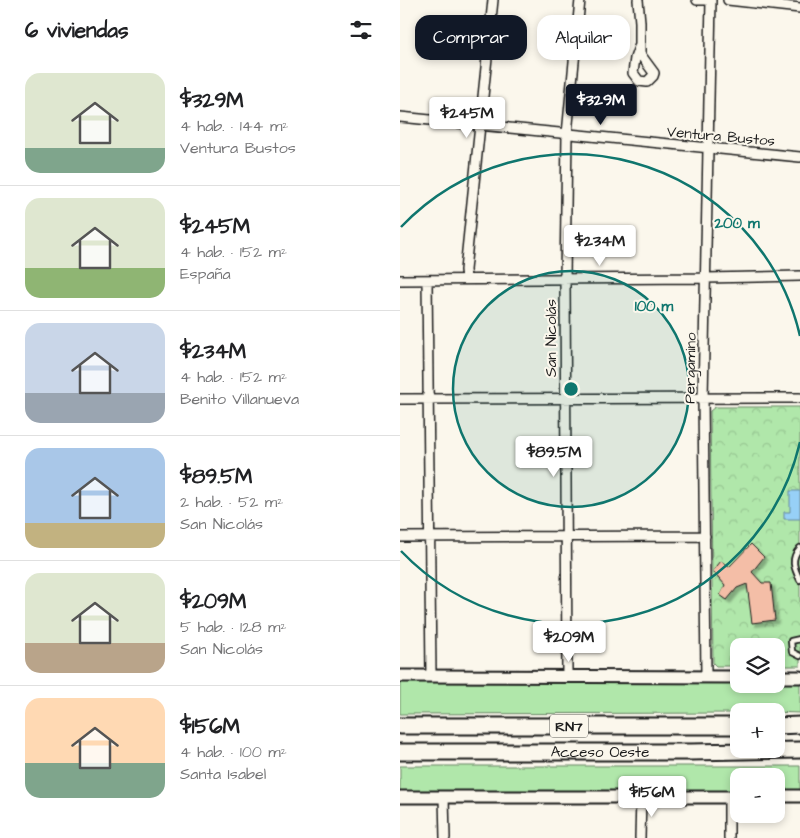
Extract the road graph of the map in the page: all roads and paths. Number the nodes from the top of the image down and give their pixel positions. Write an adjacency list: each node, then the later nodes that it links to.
1 (493, 0): 10 (street)
2 (580, 0): 11 (street, San Nicolás)
3 (638, 0): 8 (street)
4 (697, 0): 5 (street)
5 (710, 0): 12 (street, Pergamino)
6 (728, 0): 7 (street)
7 (800, 8)
8 (638, 47)
9 (400, 117): 10 (street, Ventura Bustos)
10 (480, 125): 11 (street, Ventura Bustos); 16 (street)
11 (567, 134): 12 (street, Ventura Bustos); 17 (street, San Nicolás)
12 (708, 149): 13 (street, Ventura Bustos); 15 (street, Pergamino)
13 (800, 157)
14 (800, 276): 15 (street)
15 (706, 278): 17 (street); 20 (street, Pergamino)
16 (466, 279): 17 (street); 19 (street)
17 (565, 279): 24 (street, San Nicolás)
18 (400, 280): 19 (street)
19 (427, 280): 23 (street)
20 (703, 398): 21 (street); 24 (street); 26 (street, Pergamino)
21 (800, 398)
22 (400, 399): 23 (street)
23 (428, 399): 24 (street); 28 (street)
24 (565, 399): 25 (street, San Nicolás)
25 (567, 536): 26 (street); 28 (street); 35 (street, San Nicolás)
26 (705, 536): 36 (street, Pergamino)
27 (400, 537): 28 (street)
28 (430, 537): 34 (street)
29 (800, 548): 30 (lane)
30 (800, 580)
31 (800, 639): 32 (lane)
32 (800, 656)
33 (400, 676): 34 (street)
34 (432, 676): 35 (street)
35 (567, 676): 36 (street)
36 (706, 676): 37 (street)
37 (730, 677)
38 (785, 677): 39 (street)
39 (800, 677)
40 (800, 725): 43 (highway)
41 (400, 726): 42 (highway, Acceso Oeste / RN7)
42 (730, 726)
43 (785, 726)
44 (800, 750): 45 (highway, Acceso Oeste / RN7)
45 (400, 752)
46 (785, 796): 47 (street)
47 (800, 796)
48 (444, 797): 50 (street); 51 (street); 53 (street)
49 (730, 797): 51 (street)
50 (400, 798)
51 (641, 798): 54 (street)
52 (731, 823): 55 (street)
53 (445, 838)
54 (640, 838)
55 (729, 838)

